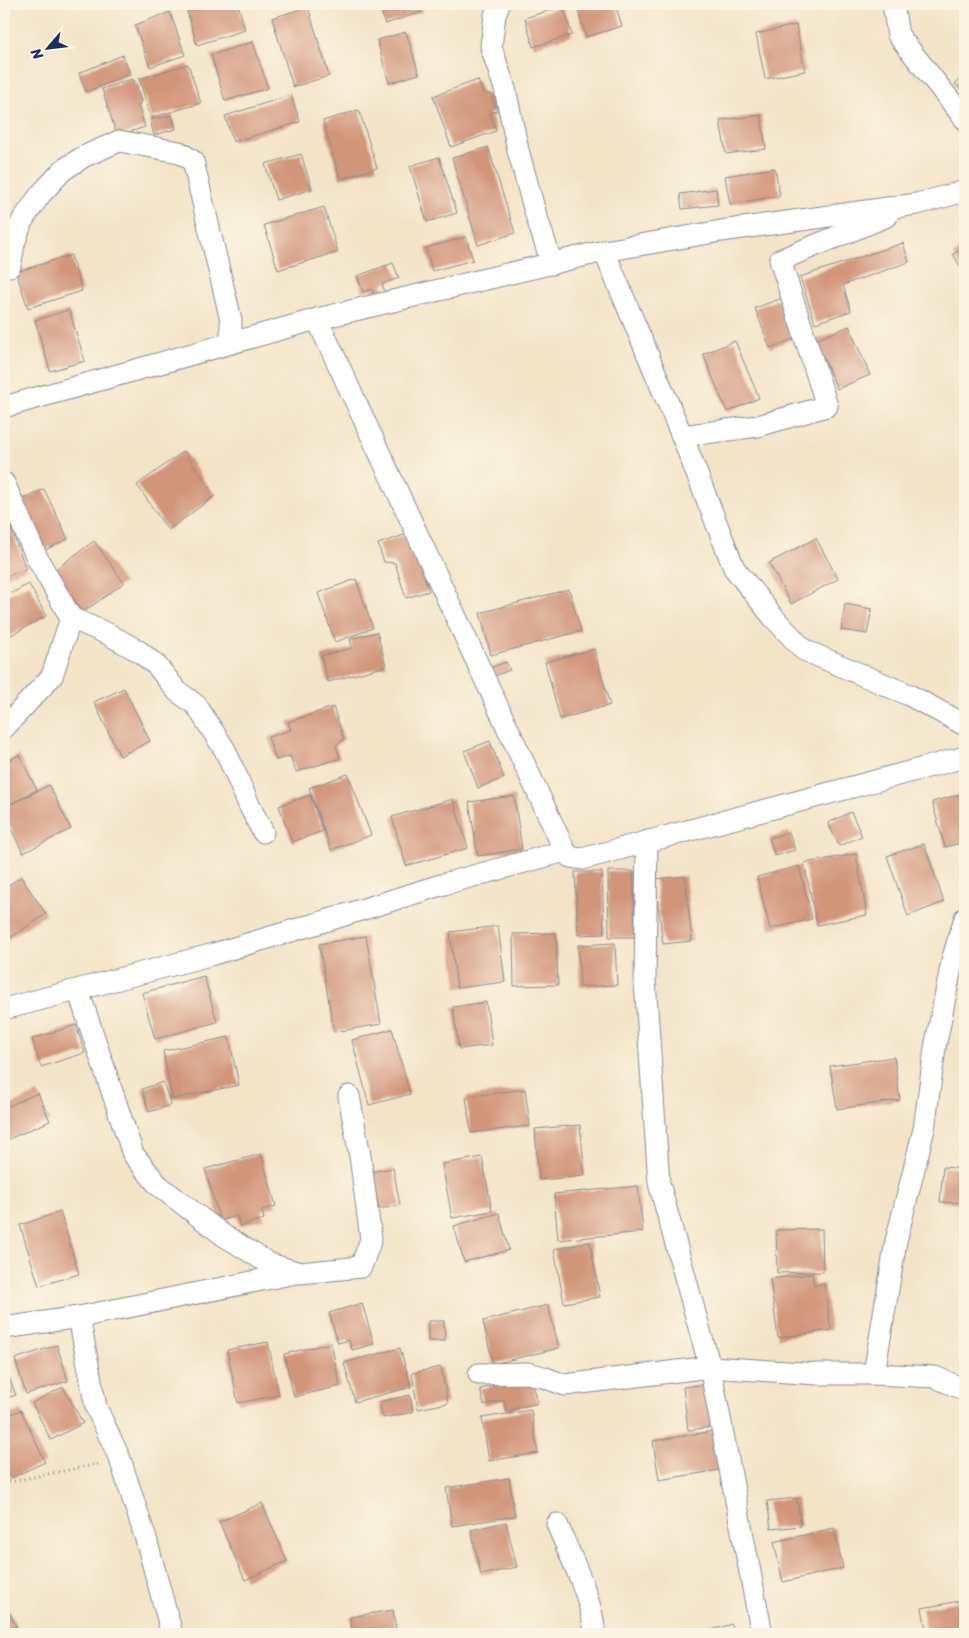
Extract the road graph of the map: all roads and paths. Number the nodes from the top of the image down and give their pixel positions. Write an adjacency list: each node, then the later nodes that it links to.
1 (894, 4): 3 (street)
2 (496, 8): 7 (street)
3 (965, 119)
4 (965, 191): 5 (street)
5 (917, 204): 6 (street); 12 (street)
6 (604, 251): 7 (street); 12 (street)
7 (552, 264): 9 (street)
8 (10, 266): 10 (street)
9 (317, 319): 10 (street); 20 (street)
10 (230, 343): 11 (street)
11 (4, 407)
12 (682, 436): 15 (street)
13 (4, 483): 14 (street)
14 (71, 618): 16 (street); 18 (street)
15 (965, 725)
16 (4, 728)
17 (965, 757): 19 (street)
18 (263, 832)
19 (647, 841): 20 (street); 28 (street)
20 (565, 851): 22 (street)
21 (965, 918): 30 (street)
22 (78, 990): 23 (street); 25 (street)
23 (4, 1009)
24 (349, 1096): 25 (street)
25 (300, 1273): 26 (street)
26 (79, 1317): 27 (street); 32 (street)
27 (4, 1328)
28 (710, 1367): 29 (street); 30 (street); 37 (street)
29 (479, 1374)
30 (874, 1374): 31 (street)
31 (965, 1390)
32 (120, 1459): 33 (path); 35 (street)
33 (4, 1483)
34 (557, 1524): 36 (street)
35 (172, 1634)
36 (595, 1634)
37 (762, 1634)

